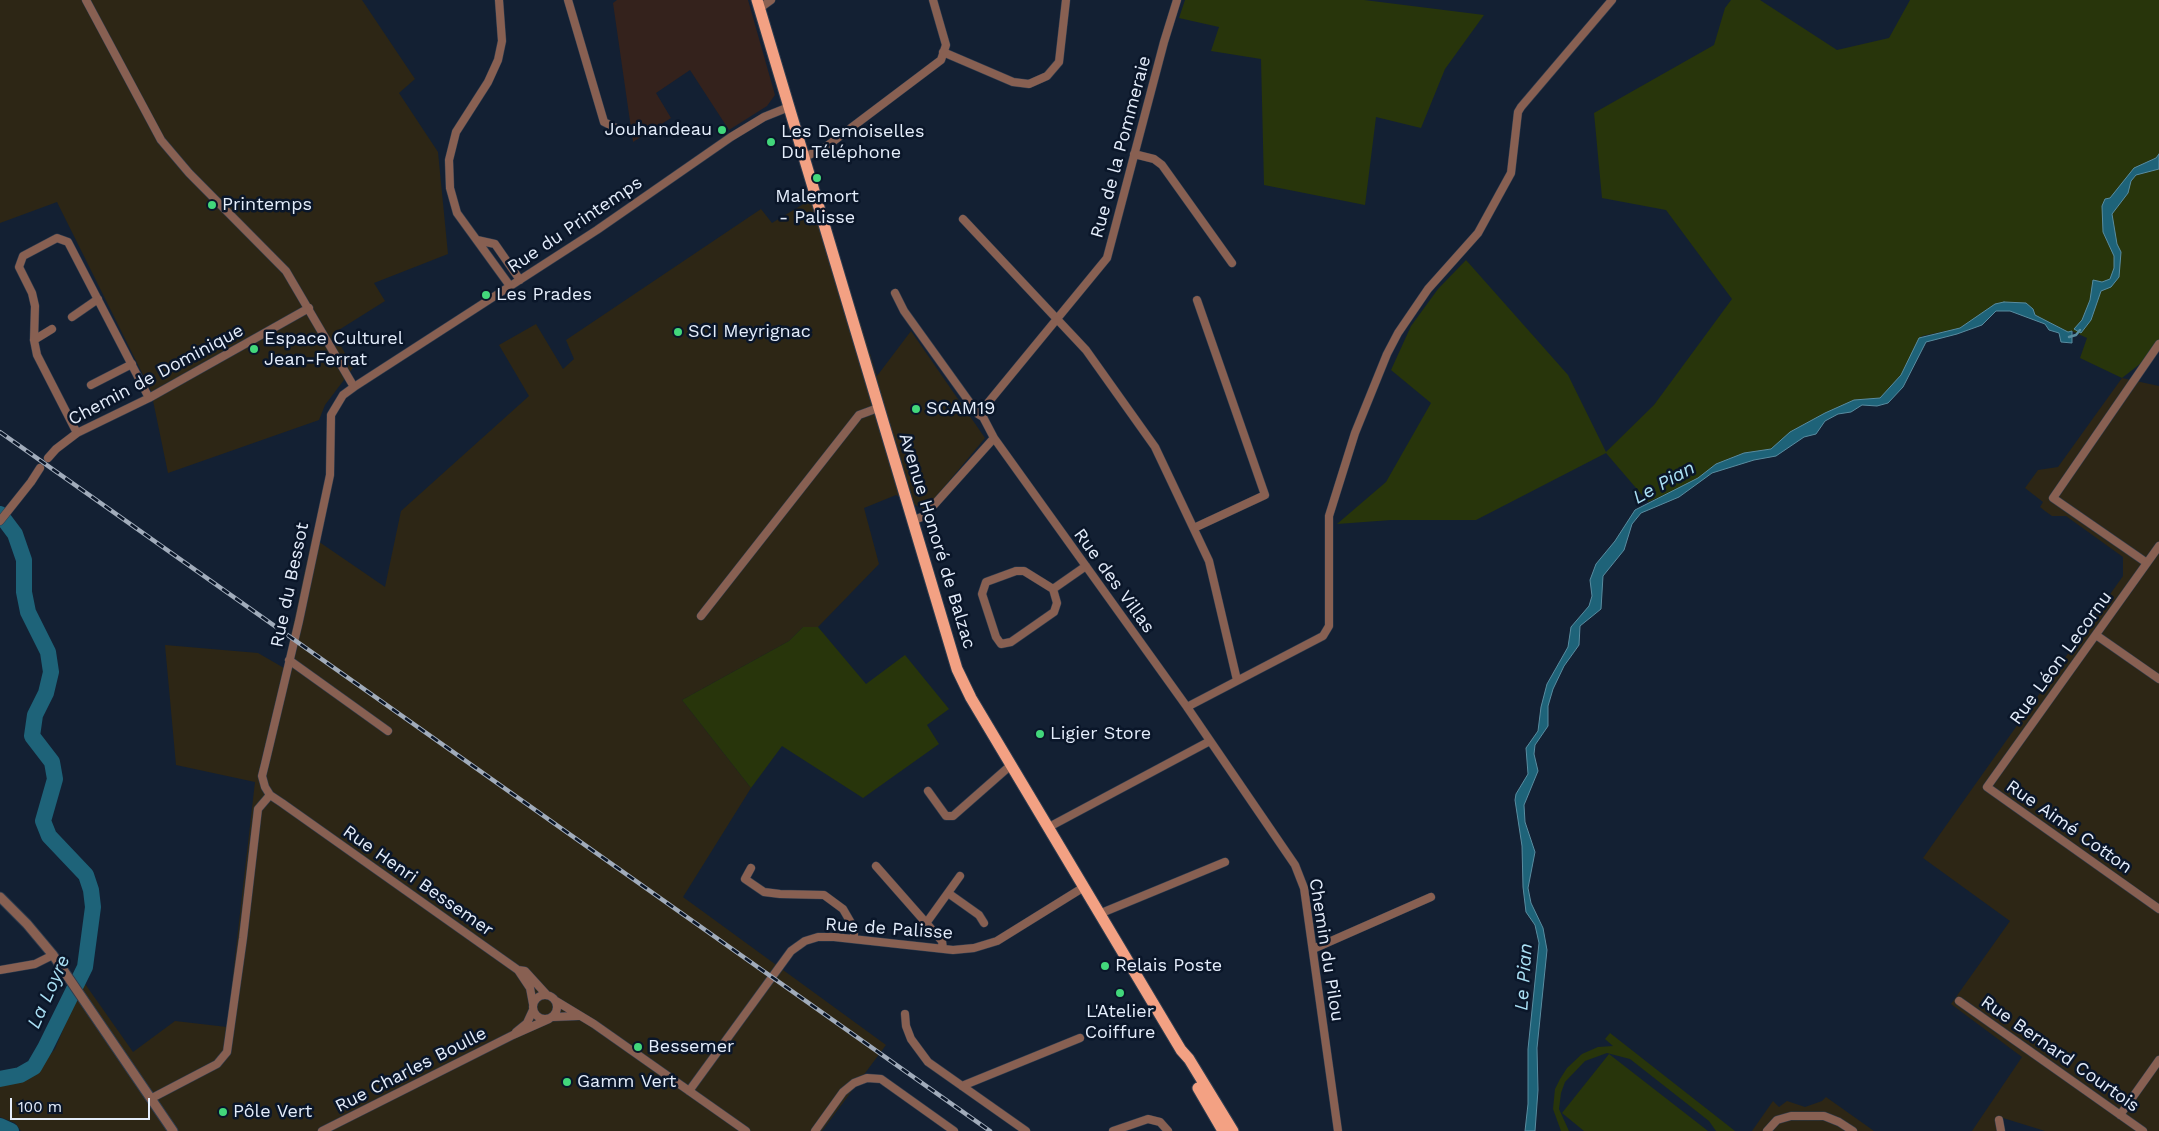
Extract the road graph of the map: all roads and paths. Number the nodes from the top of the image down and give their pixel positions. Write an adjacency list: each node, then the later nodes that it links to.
1 (86, 0): 23 (street)
2 (499, 0): 16 (street)
3 (568, 0): 12 (street)
4 (771, 0): 9 (street)
5 (933, 0): 10 (street)
6 (1066, 0): 10 (street)
7 (1177, 0): 13 (street, Rue de la Pommeraie)
8 (1612, 0): 50 (street)
9 (759, 4): 11 (main road, Avenue Honoré de Balzac)
10 (943, 52): 14 (street)
11 (789, 107): 14 (main road, Avenue Honoré de Balzac); 18 (street, Rue du Printemps)
12 (616, 128)
13 (1134, 154): 17 (street); 25 (street, Rue de la Pommeraie)
14 (804, 158): 33 (main road, Avenue Honoré de Balzac)
15 (963, 219): 25 (street)
16 (477, 240): 18 (street); 19 (street)
17 (1232, 263)
18 (520, 280): 19 (street, Rue du Printemps)
19 (510, 286): 31 (street, Rue du Printemps)
20 (895, 293): 34 (street)
21 (98, 299): 24 (street); 27 (street); 29 (street)
22 (1197, 300): 41 (street)
23 (309, 308): 31 (street); 32 (street, Chemin de Dominique)
24 (72, 317)
25 (1056, 320): 34 (street, Rue de la Pommeraie); 41 (street)
26 (52, 329): 27 (street)
27 (34, 340): 35 (street)
28 (2159, 344): 43 (street)
29 (132, 364): 30 (street); 32 (street)
30 (90, 385)
31 (354, 387): 48 (street, Rue du Bessot)
32 (149, 398): 35 (street, Chemin de Dominique)
33 (878, 408): 40 (main road, Avenue Honoré de Balzac); 46 (street)
34 (983, 417): 36 (street)
35 (77, 433): 37 (street, Chemin de Dominique)
36 (994, 438): 40 (street); 44 (street, Rue des Villas)
37 (48, 458)
38 (40, 468): 39 (street)
39 (0, 521)
40 (912, 521): 54 (main road, Avenue Honoré de Balzac)
41 (1194, 528): 50 (street)
42 (2159, 546): 43 (street, Rue Léon Lecornu)
43 (2147, 563): 47 (street, Rue Léon Lecornu)
44 (1086, 566): 45 (street); 51 (street, Rue des Villas)
45 (1053, 588): 45 (street)
46 (701, 616)
47 (2096, 635): 49 (street); 55 (street, Rue Léon Lecornu)
48 (289, 660): 52 (street); 57 (street, Rue du Bessot)
49 (2159, 679)
50 (1237, 680): 51 (street)
51 (1187, 707): 53 (street, Rue des Villas)
52 (388, 731)
53 (1210, 741): 58 (street); 73 (street, Chemin du Pilou)
54 (1011, 765): 56 (street); 58 (main road, Avenue Honoré de Balzac)
55 (1987, 787): 67 (street, Rue Aimé Cotton)
56 (928, 792)
57 (270, 795): 76 (street, Rue Henri Bessemer); 90 (street)
58 (1049, 828): 63 (main road, Avenue Honoré de Balzac)
59 (1225, 862): 68 (street)
60 (876, 866): 69 (street)
61 (751, 868): 71 (street)
62 (960, 876): 64 (street)
63 (1084, 888): 68 (main road, Avenue Honoré de Balzac); 72 (street, Rue de Palisse)
64 (948, 893): 69 (street); 70 (street)
65 (0, 897): 74 (street)
66 (1431, 897): 73 (street)
67 (2159, 909)
68 (1099, 914): 86 (main road, Avenue Honoré de Balzac)
69 (927, 922): 72 (street)
70 (984, 923)
71 (854, 939): 72 (street, Rue de Palisse); 89 (street, Rue de Palisse)
72 (943, 949)
73 (1313, 949): 103 (street, Chemin du Pilou)
74 (53, 955): 75 (street); 90 (street)
75 (0, 970)
76 (518, 970): 77 (street, Rue Henri Bessemer); 80 (street)
77 (546, 994): 78 (street, Rue Henri Bessemer); 80 (street)
78 (556, 1001): 82 (street, Rue Henri Bessemer); 83 (street)
79 (1959, 1001): 91 (street, Rue Bernard Courtois)
80 (533, 1008): 83 (street); 84 (street, Rue Charles Boulle)
81 (905, 1014): 88 (street)
82 (578, 1016): 83 (street); 89 (street, Rue Henri Bessemer)
83 (551, 1018): 84 (street, Rue Charles Boulle)
84 (513, 1035): 94 (street, Rue Charles Boulle)
85 (1080, 1038): 88 (street)
86 (1181, 1050): 101 (main road, Avenue Honoré de Balzac); 102 (main road, Avenue Honoré de Balzac)
87 (2159, 1060): 91 (street)
88 (962, 1086): 98 (street)
89 (689, 1091): 95 (street, Rue Henri Bessemer)
90 (152, 1098): 93 (street)
91 (2120, 1115): 107 (street, Rue Bernard Courtois)
92 (1999, 1120): 106 (street)
93 (173, 1131)
94 (322, 1131)
95 (746, 1131)
96 (815, 1131): 97 (street)
97 (953, 1131)
98 (1026, 1131)
99 (1113, 1131): 100 (street)
100 (1168, 1131)
101 (1223, 1131)
102 (1233, 1131)
103 (1338, 1131)
104 (1768, 1131): 105 (street)
105 (1853, 1131)
106 (2001, 1131)
107 (2143, 1131)

